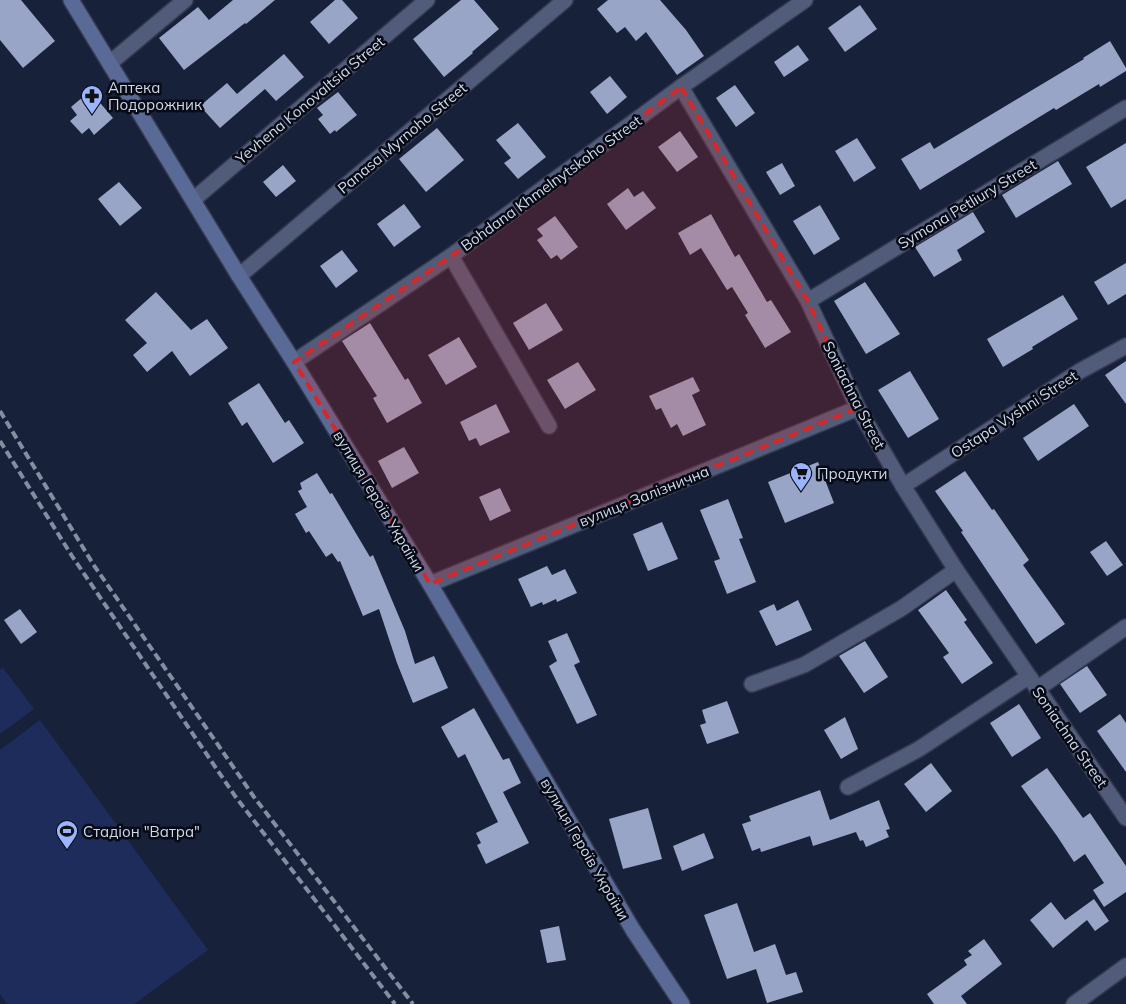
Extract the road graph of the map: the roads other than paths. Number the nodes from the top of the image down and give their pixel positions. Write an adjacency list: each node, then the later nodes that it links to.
1 (71, 0): 6 (street, вулиця Героїв України)
2 (185, 0): 6 (street)
3 (427, 0): 9 (street, Yevhena Konovaltsia Street)
4 (565, 0): 11 (street, Panasa Myrnoho Street)
5 (805, 0): 7 (street, Bohdana Khmelnytskoho Street)
6 (110, 62): 9 (street, вулиця Героїв України)
7 (681, 87): 10 (street, Bohdana Khmelnytskoho Street); 12 (street, Soniachna Street)
8 (1126, 108): 12 (street, Symona Petliury Street)
9 (192, 200): 11 (street, вулиця Героїв України)
10 (451, 256): 14 (street, Bohdana Khmelnytskoho Street); 16 (street)
11 (238, 276): 14 (street, вулиця Героїв України)
12 (808, 301): 15 (street, Soniachna Street)
13 (1126, 346): 17 (street, Ostapa Vyshni Street)
14 (294, 362): 19 (street, вулиця Героїв України)
15 (858, 408): 17 (street, Soniachna Street); 19 (street, вулиця Залізнична)
16 (549, 426)
17 (903, 486): 18 (street, Soniachna Street)
18 (956, 570): 21 (street, Soniachna Street); 22 (street)
19 (430, 584): 26 (street, вулиця Героїв України)
20 (1126, 627): 21 (street)
21 (1032, 683): 23 (street); 24 (street, Soniachna Street)
22 (752, 684)
23 (848, 787)
24 (1126, 818)
25 (1126, 966): 27 (street)
26 (682, 1004)
27 (1074, 1004)

